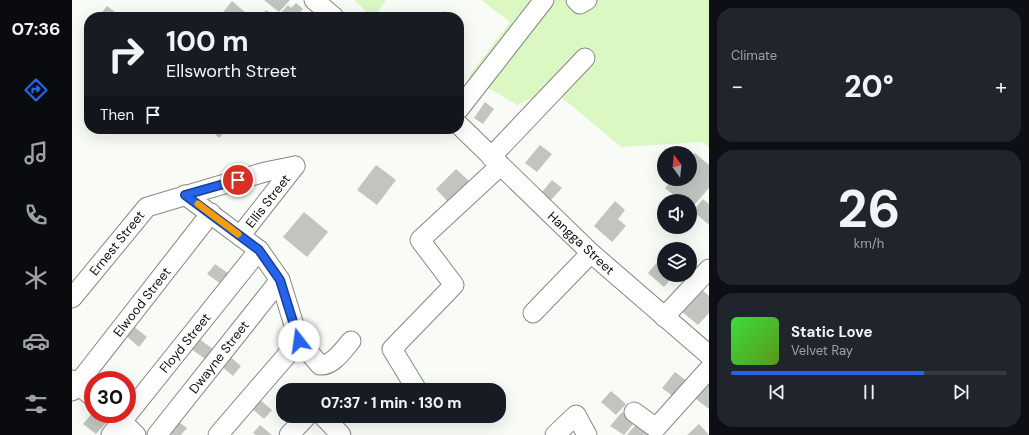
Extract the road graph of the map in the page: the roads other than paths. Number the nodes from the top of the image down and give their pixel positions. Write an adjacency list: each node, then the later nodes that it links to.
1 (314, 0): 5 (street)
2 (544, 0): 7 (street)
3 (576, 0): 4 (street)
4 (587, 0)
5 (328, 12)
6 (585, 58): 9 (street)
7 (464, 103)
8 (464, 130): 9 (street, Hangga Street)
9 (495, 161): 14 (street, Hangga Street); 24 (street)
10 (185, 195): 11 (street); 12 (street, Ellis Street); 17 (street, Ernest Street)
11 (211, 213): 12 (street); 25 (street, Elwood Street)
12 (240, 236): 13 (street)
13 (259, 250): 16 (street); 27 (street, Floyd Street)
14 (591, 253): 18 (street); 19 (street, Hangga Street)
15 (709, 269): 19 (street)
16 (280, 280): 20 (street); 33 (street, Dwayne Street)
17 (72, 298)
18 (533, 314)
19 (664, 317): 22 (street, Hangga Street)
20 (299, 341): 21 (street); 34 (street)
21 (351, 341)
22 (709, 355)
23 (709, 369): 28 (street)
24 (413, 383)
25 (74, 385): 26 (street)
26 (84, 391)
27 (136, 399)
28 (634, 412)
29 (116, 423): 32 (street)
30 (300, 423): 35 (street)
31 (330, 423): 36 (street)
32 (136, 435)
33 (158, 435)
34 (218, 435)
35 (289, 435)
36 (341, 435)
37 (556, 435): 38 (street)
38 (586, 435)

